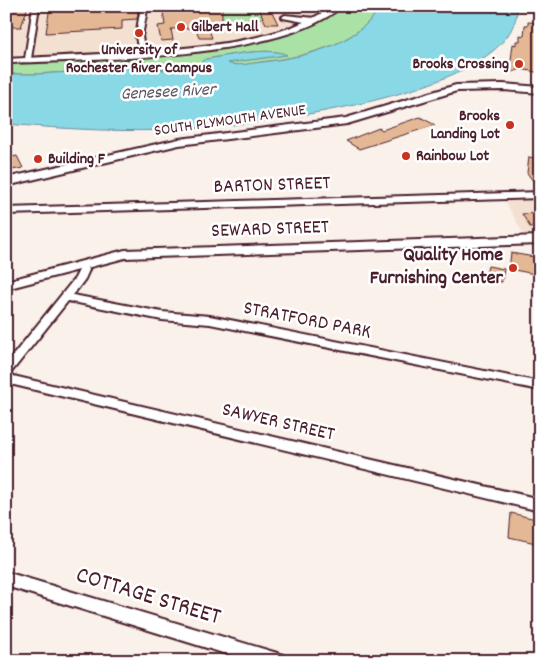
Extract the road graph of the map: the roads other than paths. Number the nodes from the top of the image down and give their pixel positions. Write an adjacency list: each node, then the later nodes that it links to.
1 (36, 6): 7 (street)
2 (144, 6): 6 (street)
3 (339, 6): 4 (street)
4 (315, 20): 5 (street); 5 (street)
5 (292, 30): 6 (street)
6 (142, 54): 7 (street)
7 (28, 59): 8 (street)
8 (6, 60)
9 (540, 88): 10 (main road, SOUTH PLYMOUTH AVENUE)
10 (6, 182)
11 (540, 195): 12 (street, BARTON STREET)
12 (6, 211)
13 (540, 240): 14 (street, SEWARD STREET)
14 (83, 265): 15 (street, SEWARD STREET); 16 (street)
15 (6, 285)
16 (66, 297): 17 (street); 19 (street, STRATFORD PARK)
17 (6, 372)
18 (6, 380): 20 (street, SAWYER STREET)
19 (540, 386)
20 (540, 505)
21 (6, 579): 22 (street, COTTAGE STREET)
22 (277, 661)

